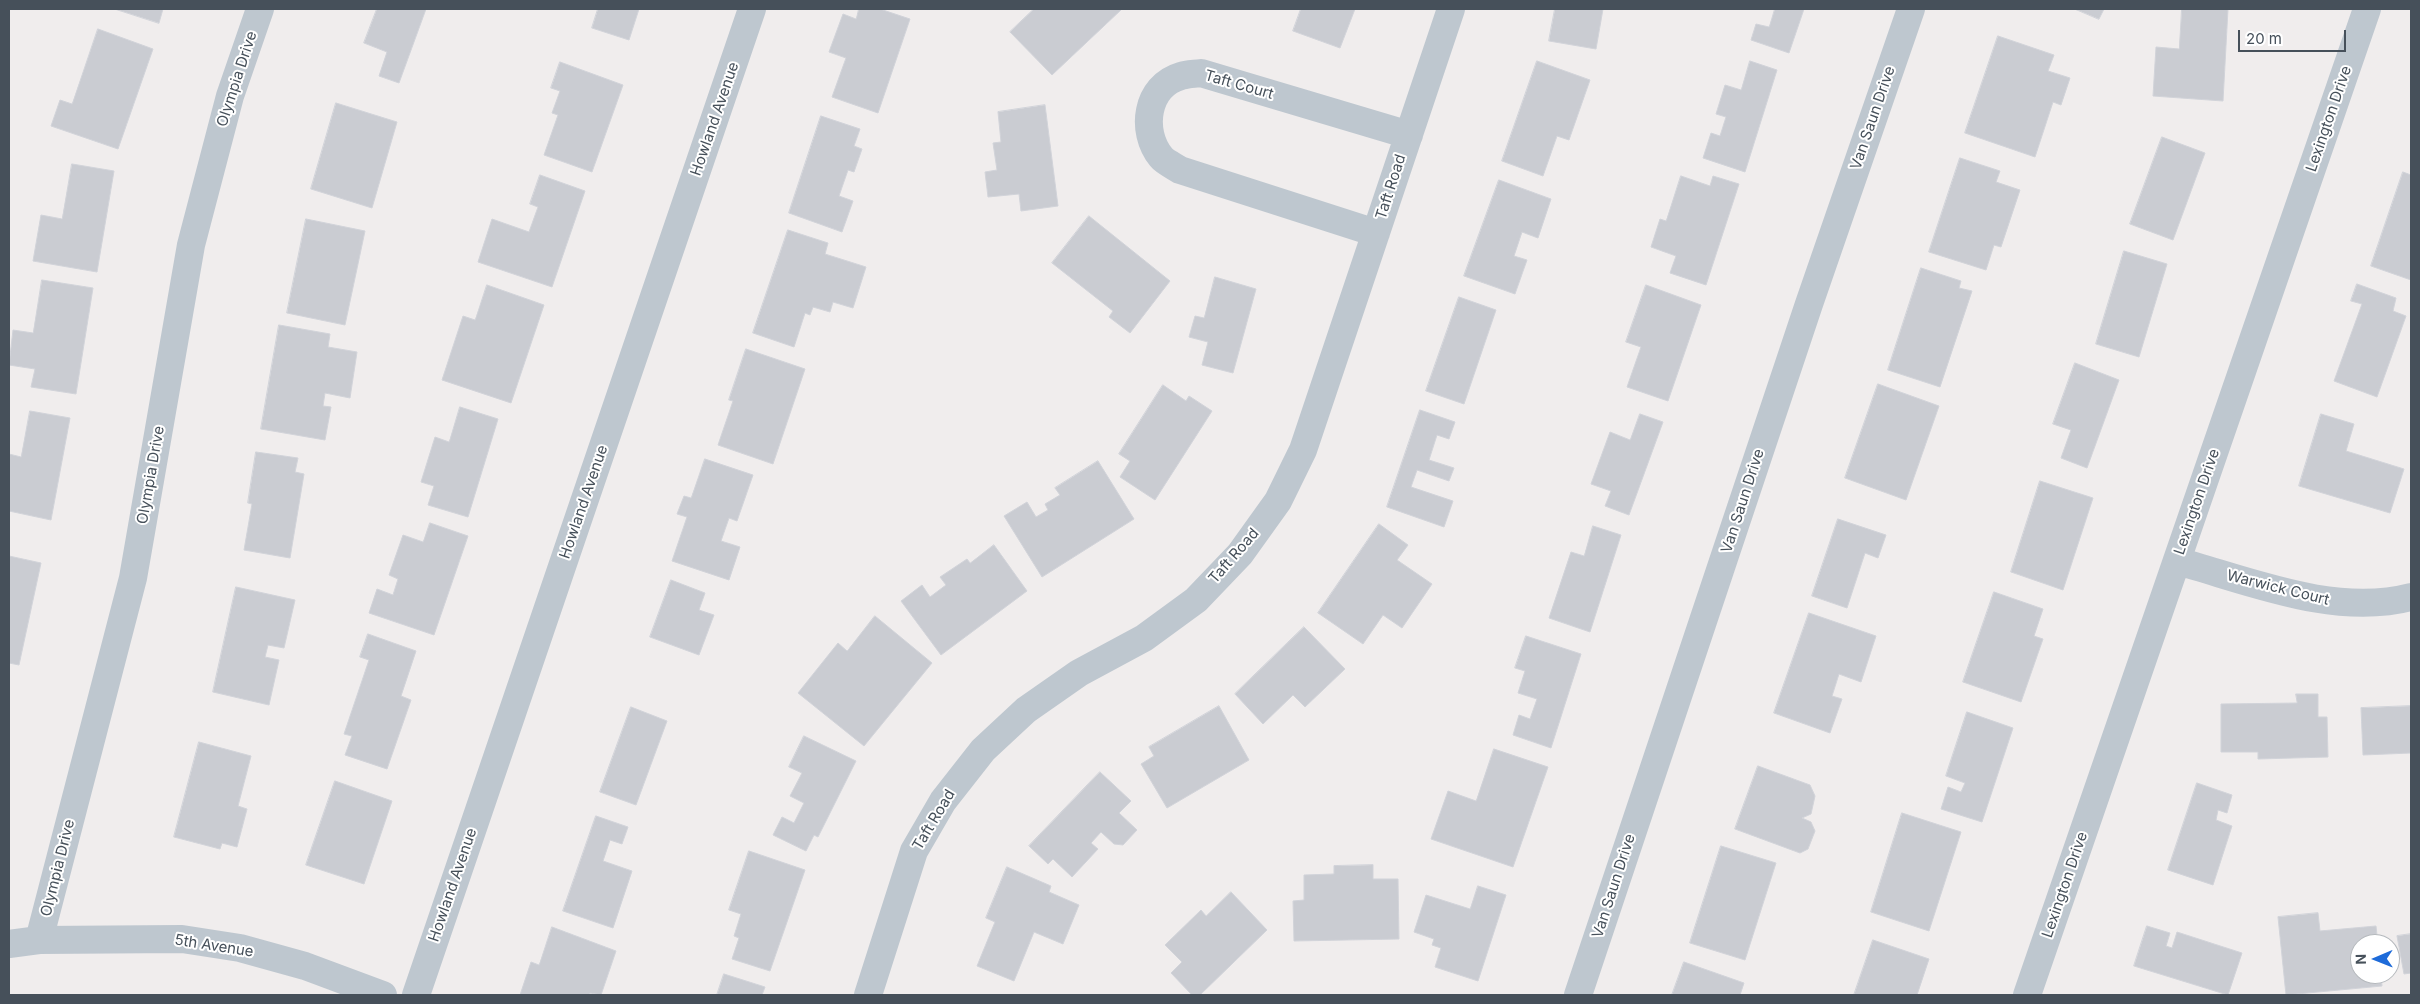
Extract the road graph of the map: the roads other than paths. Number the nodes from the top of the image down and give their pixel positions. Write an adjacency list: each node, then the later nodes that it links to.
1 (260, 9): 10 (street, Olympia Drive)
2 (752, 9): 13 (street, Howland Avenue)
3 (1451, 9): 6 (street, Taft Road)
4 (1911, 9): 15 (street, Van Saun Drive)
5 (2367, 9): 8 (street, Lexington Drive)
6 (1409, 135): 7 (street, Taft Road); 7 (street, Taft Court)
7 (1376, 233): 14 (street, Taft Road)
8 (2176, 561): 9 (street, Warwick Court); 16 (street, Lexington Drive)
9 (2411, 598)
10 (39, 940): 11 (street, 5th Avenue); 12 (street, 5th Avenue)
11 (9, 944)
12 (383, 995)
13 (416, 995)
14 (868, 995)
15 (1578, 995)
16 (2027, 995)

